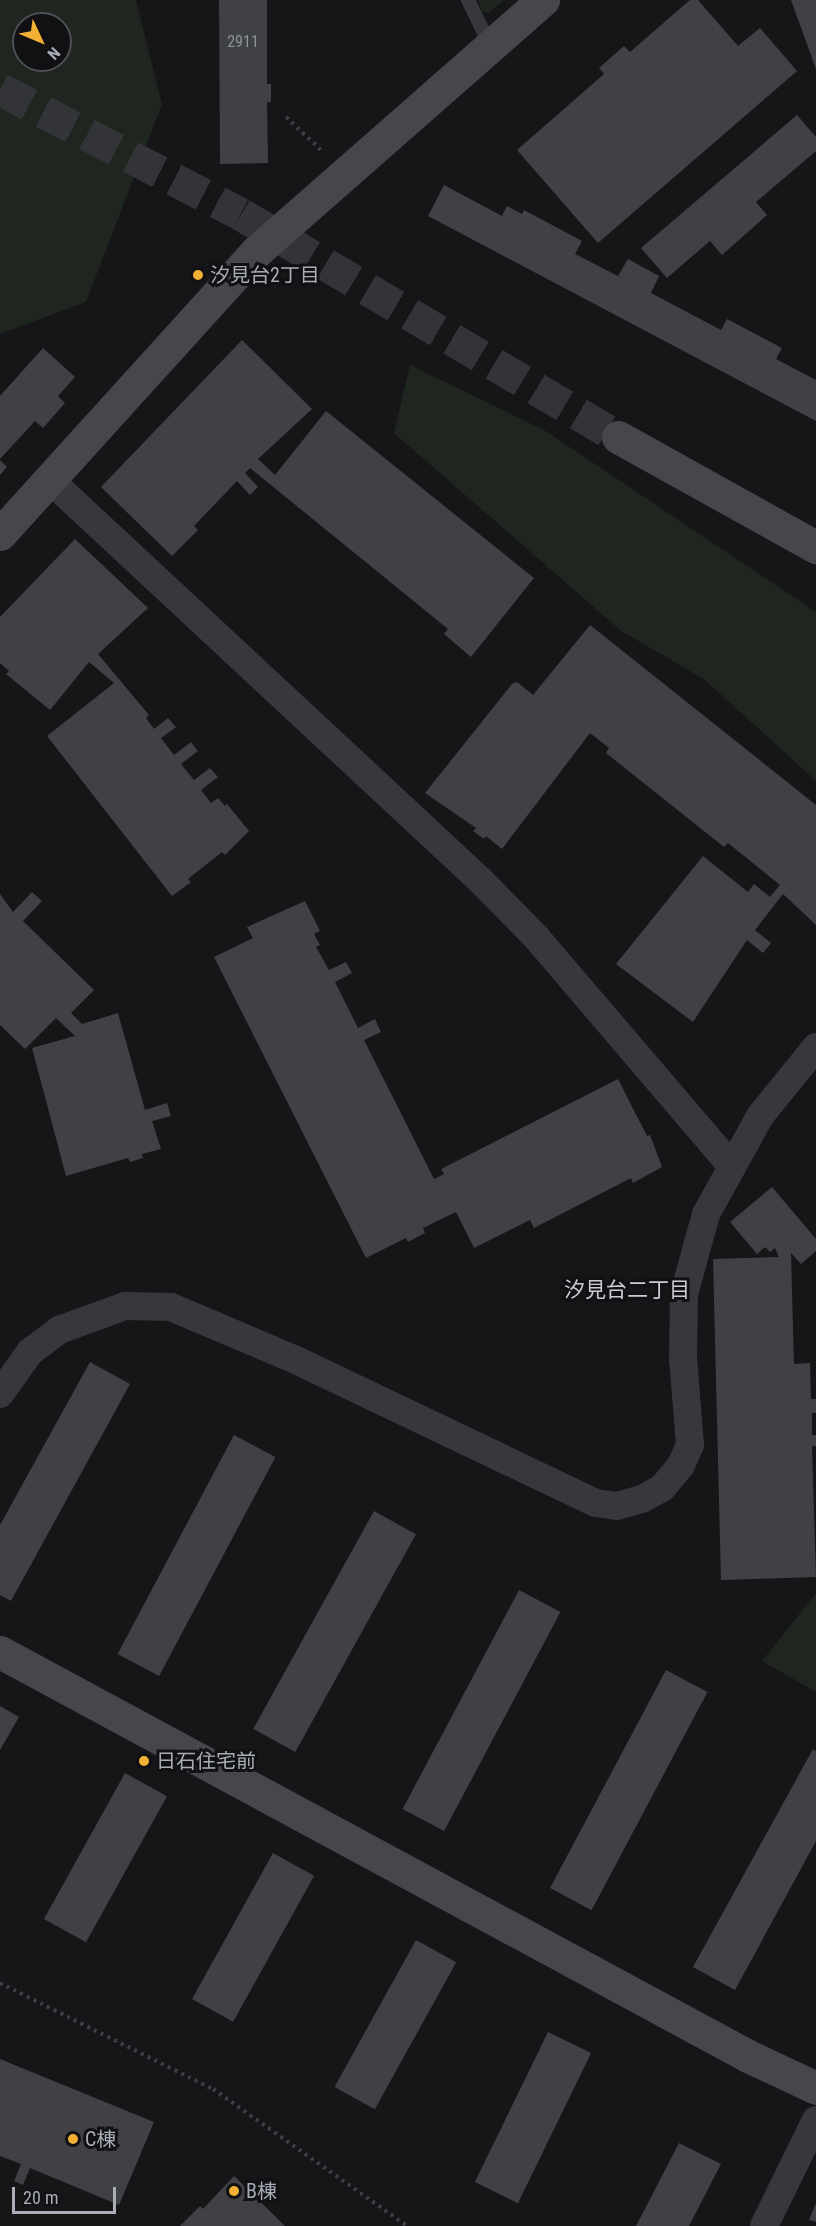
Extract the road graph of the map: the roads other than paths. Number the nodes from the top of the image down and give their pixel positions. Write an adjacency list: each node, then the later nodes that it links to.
1 (468, 0): 3 (lane)
2 (543, 0): 3 (street)
3 (490, 45): 5 (street)
4 (618, 437): 7 (street)
5 (50, 480): 6 (street); 9 (street)
6 (0, 534)
7 (816, 547)
8 (816, 1047): 9 (street)
9 (730, 1165): 10 (street)
10 (0, 1394)
11 (0, 1652): 12 (street)
12 (816, 2088)
13 (816, 2120): 14 (street)
14 (764, 2226)

